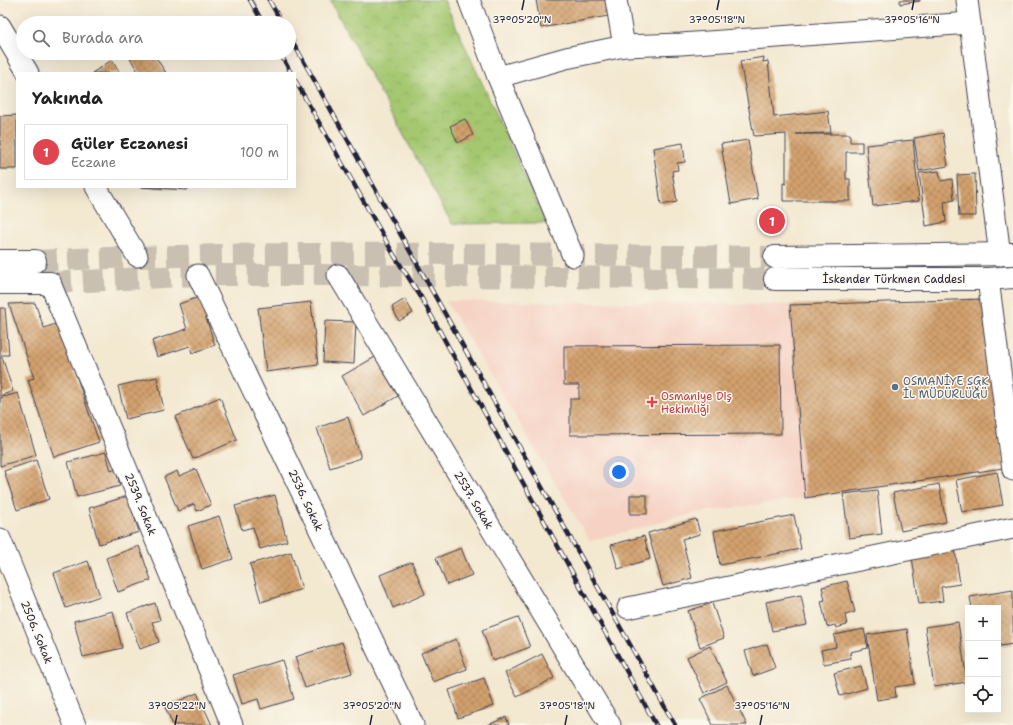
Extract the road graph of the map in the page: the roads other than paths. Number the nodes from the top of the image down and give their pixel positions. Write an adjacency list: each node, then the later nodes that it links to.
1 (469, 0): 10 (street)
2 (616, 0): 6 (street)
3 (967, 0): 4 (street)
4 (970, 23): 6 (street); 12 (street)
5 (0, 26): 7 (street)
6 (624, 46): 10 (street)
7 (16, 53)
8 (20, 60): 9 (street)
9 (27, 72)
10 (498, 76): 14 (street)
11 (97, 188): 13 (street)
12 (1007, 255): 15 (main road, İskender Türkmen Caddesi)
13 (137, 256)
14 (573, 256)
15 (775, 257)
16 (0, 261): 17 (main road)
17 (35, 261)
18 (198, 275): 31 (street, 2536. Sokak)
19 (338, 275): 32 (street, 2537. Sokak)
20 (1013, 277): 22 (main road, İskender Türkmen Caddesi)
21 (774, 279): 22 (main road, İskender Türkmen Caddesi)
22 (988, 279): 25 (street)
23 (50, 283): 24 (main road); 30 (street, 2539. Sokak)
24 (0, 284)
25 (1013, 470)
26 (1013, 528): 28 (street)
27 (0, 539): 29 (street, 2506. Sokak)
28 (628, 608)
29 (75, 725)
30 (232, 725)
31 (413, 725)
32 (610, 725)

